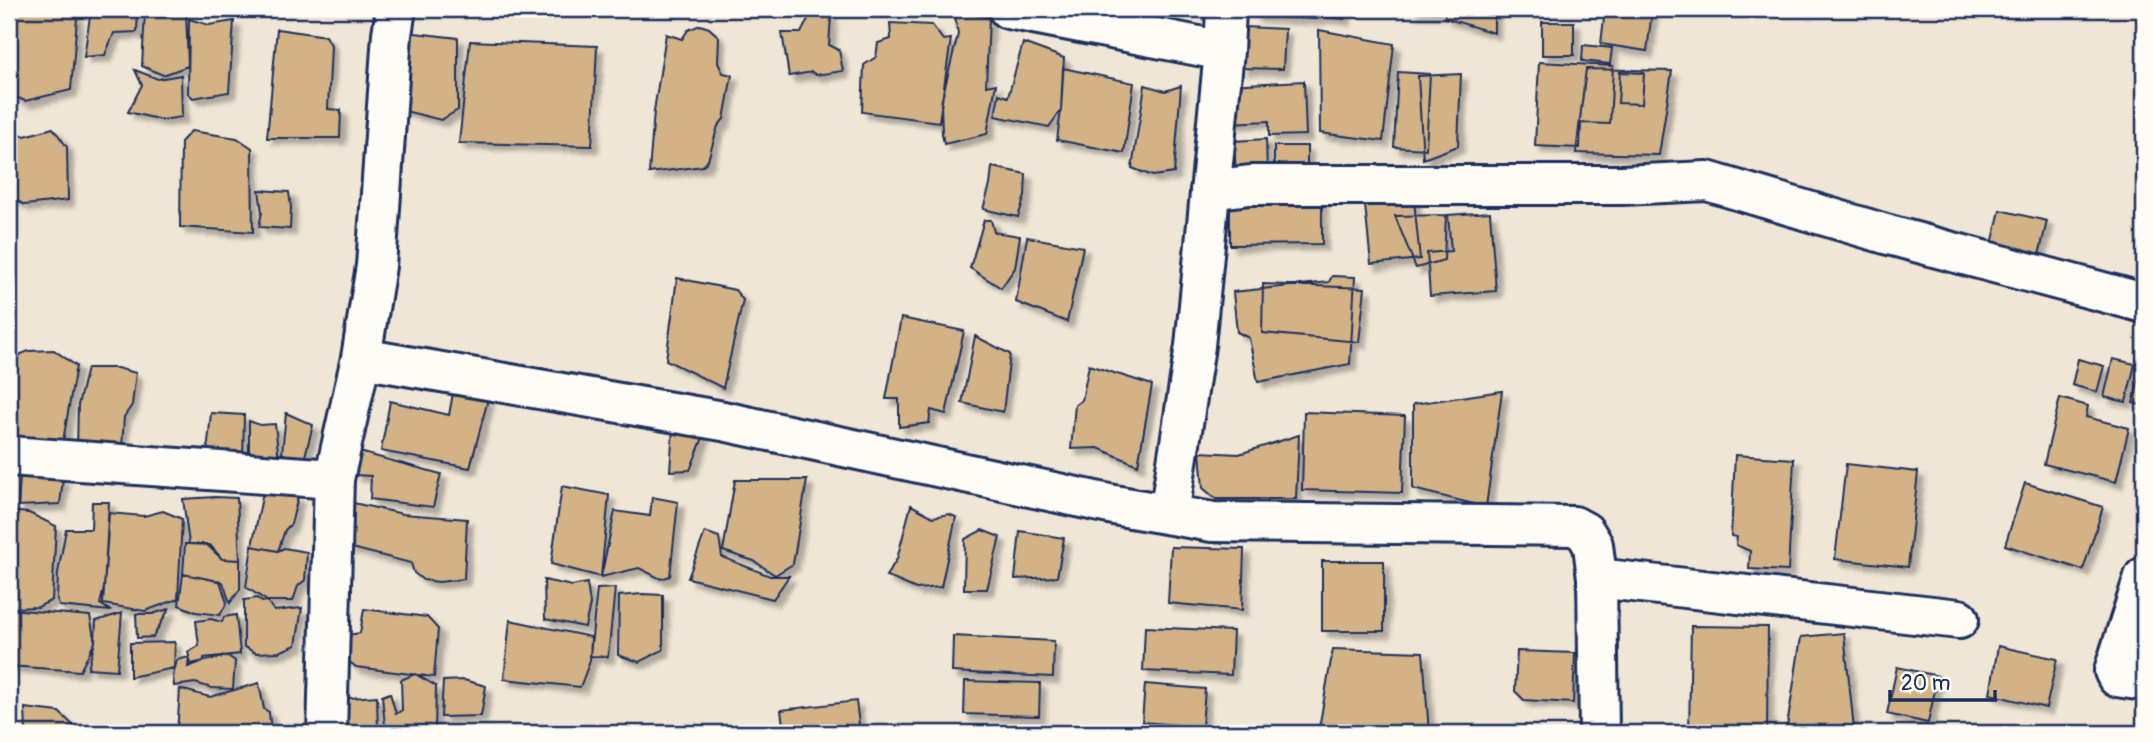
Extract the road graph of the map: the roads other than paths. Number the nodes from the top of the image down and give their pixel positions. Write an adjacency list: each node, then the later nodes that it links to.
1 (396, 9): 7 (street)
2 (1008, 9): 4 (street)
3 (1226, 9): 4 (street)
4 (1224, 51): 5 (street)
5 (1210, 190): 6 (street); 10 (street)
6 (2144, 303)
7 (361, 358): 9 (street); 10 (street)
8 (9, 456): 9 (street)
9 (334, 479): 15 (street)
10 (1169, 514): 12 (street)
11 (2144, 577): 14 (street)
12 (1597, 578): 13 (street); 16 (street)
13 (1959, 619)
14 (2144, 681)
15 (327, 733)
16 (1599, 733)

